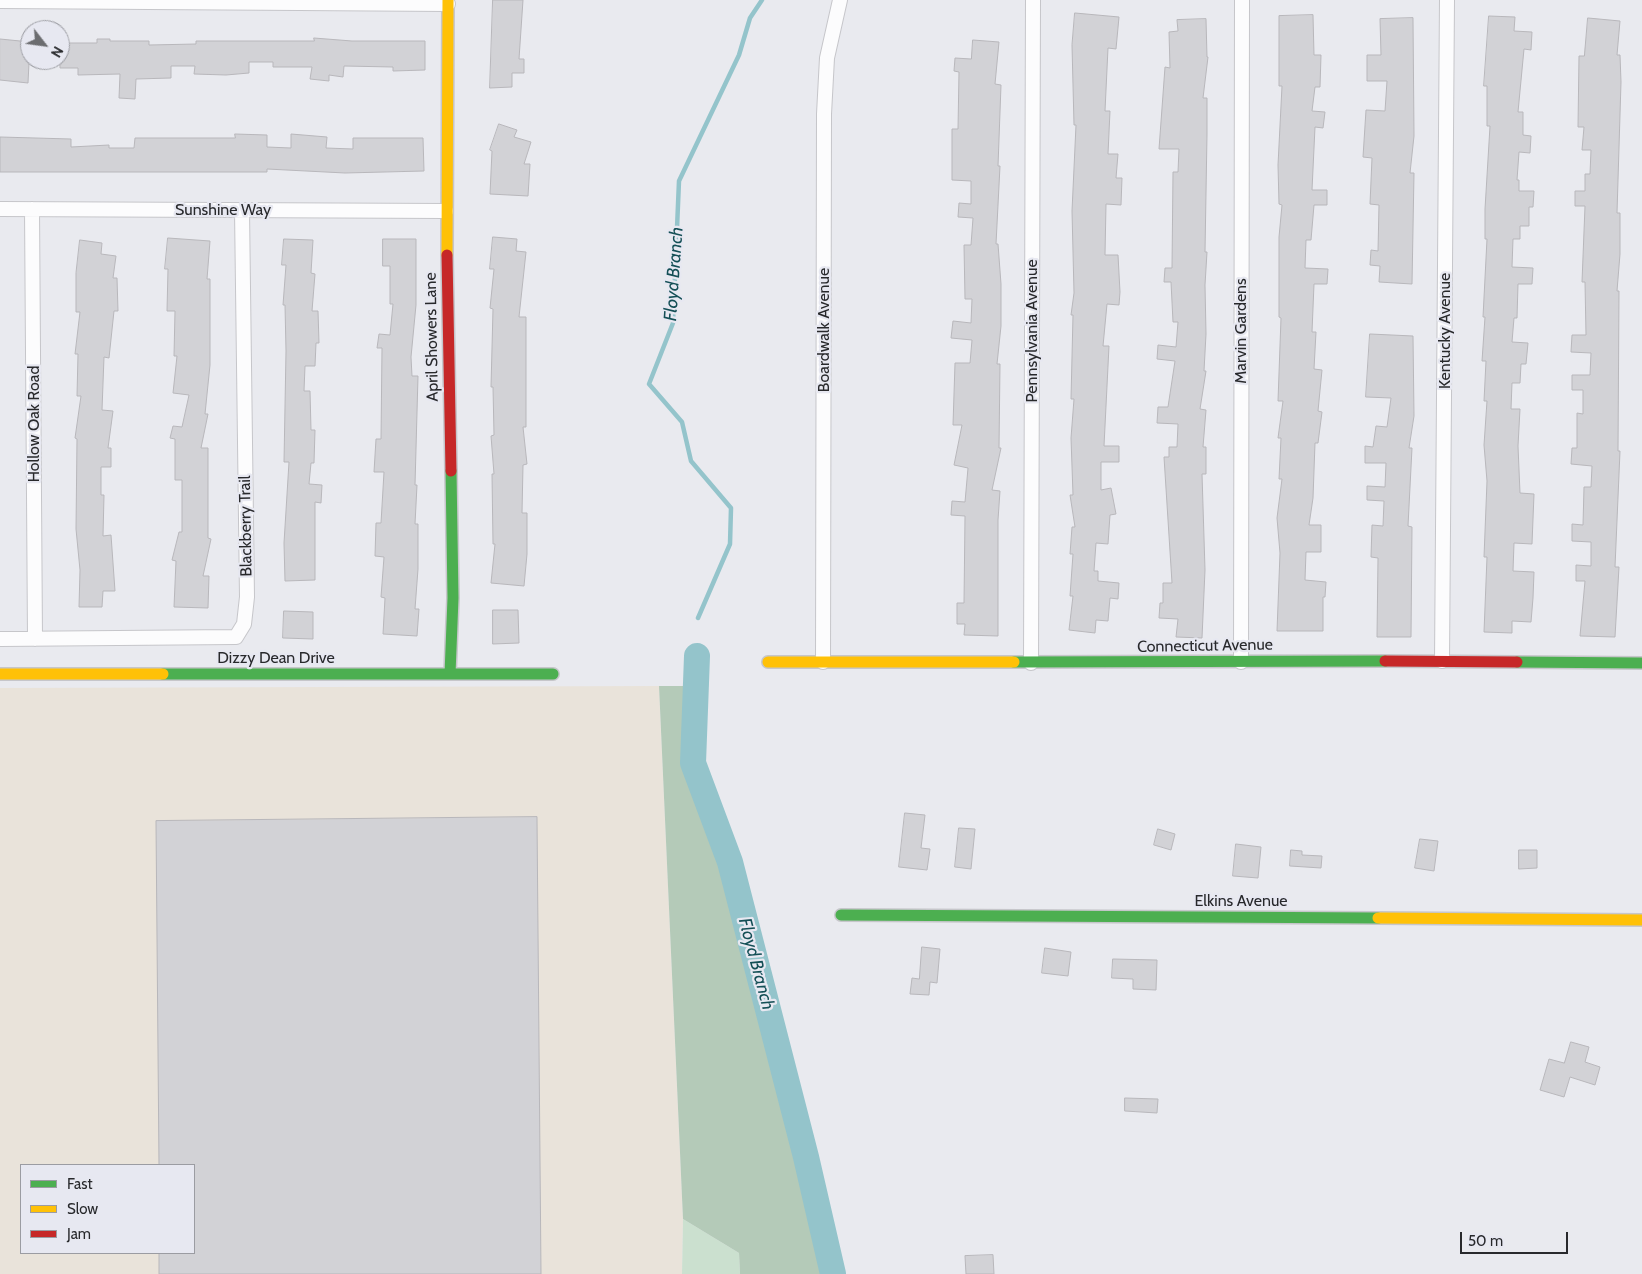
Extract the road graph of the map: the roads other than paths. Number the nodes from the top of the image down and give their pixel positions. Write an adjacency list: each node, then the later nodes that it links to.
1 (40, 0): 6 (street); 7 (street)
2 (840, 0): 17 (street, Boardwalk Avenue)
3 (1033, 0): 19 (street, Pennsylvania Avenue)
4 (1242, 0): 18 (street, Marvin Gardens)
5 (1447, 0): 15 (street, Kentucky Avenue)
6 (0, 1)
7 (244, 2): 8 (street)
8 (448, 2): 12 (street, April Showers Lane)
9 (0, 209): 10 (street, Sunshine Way)
10 (32, 209): 11 (street, Sunshine Way); 14 (street, Hollow Oak Road)
11 (242, 210): 12 (street, Sunshine Way); 14 (street, Blackberry Trail)
12 (446, 212): 22 (street, April Showers Lane)
13 (0, 639): 14 (street)
14 (35, 639)
15 (1442, 661): 18 (street, Connecticut Avenue); 20 (street, Connecticut Avenue)
16 (768, 662): 17 (street, Connecticut Avenue)
17 (822, 662): 19 (street, Connecticut Avenue)
18 (1241, 662): 19 (street, Connecticut Avenue)
19 (1031, 663)
20 (1642, 664)
21 (0, 674): 22 (street, Dizzy Dean Drive)
22 (450, 674): 23 (street, Dizzy Dean Drive)
23 (552, 674)
24 (840, 915): 25 (street, Elkins Avenue)
25 (1642, 920)

